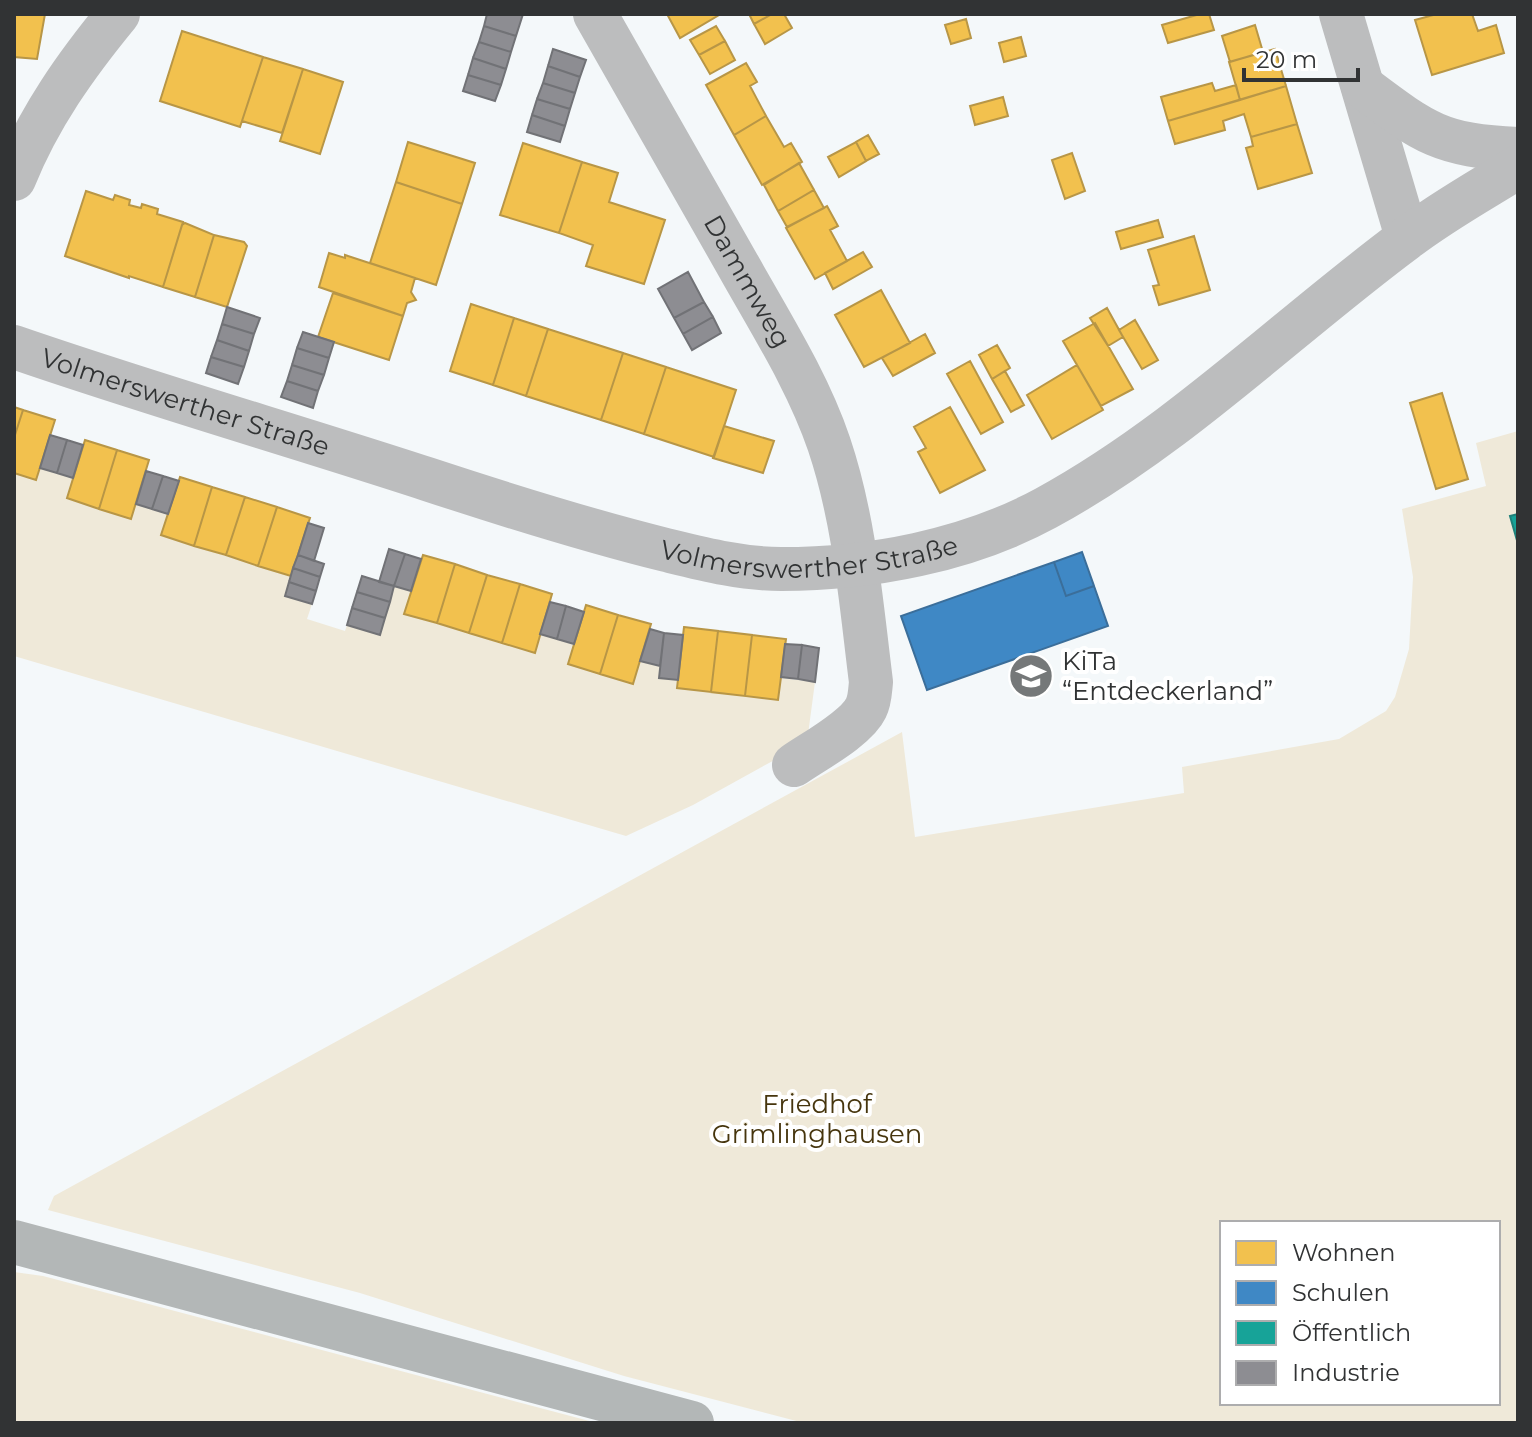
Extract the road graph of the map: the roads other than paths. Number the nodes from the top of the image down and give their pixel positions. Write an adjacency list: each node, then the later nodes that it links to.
1 (118, 14): 7 (street)
2 (595, 14): 10 (street, Dammweg)
3 (1341, 14): 4 (street)
4 (1363, 87): 5 (street); 8 (street)
5 (1518, 149)
6 (1518, 167): 8 (street, Volmerswerther Straße)
7 (14, 179)
8 (1407, 237): 10 (street, Volmerswerther Straße)
9 (14, 347): 10 (street, Volmerswerther Straße)
10 (857, 565): 11 (street, Dammweg)
11 (794, 765)
12 (14, 1242): 13 (main road)
13 (692, 1423)

